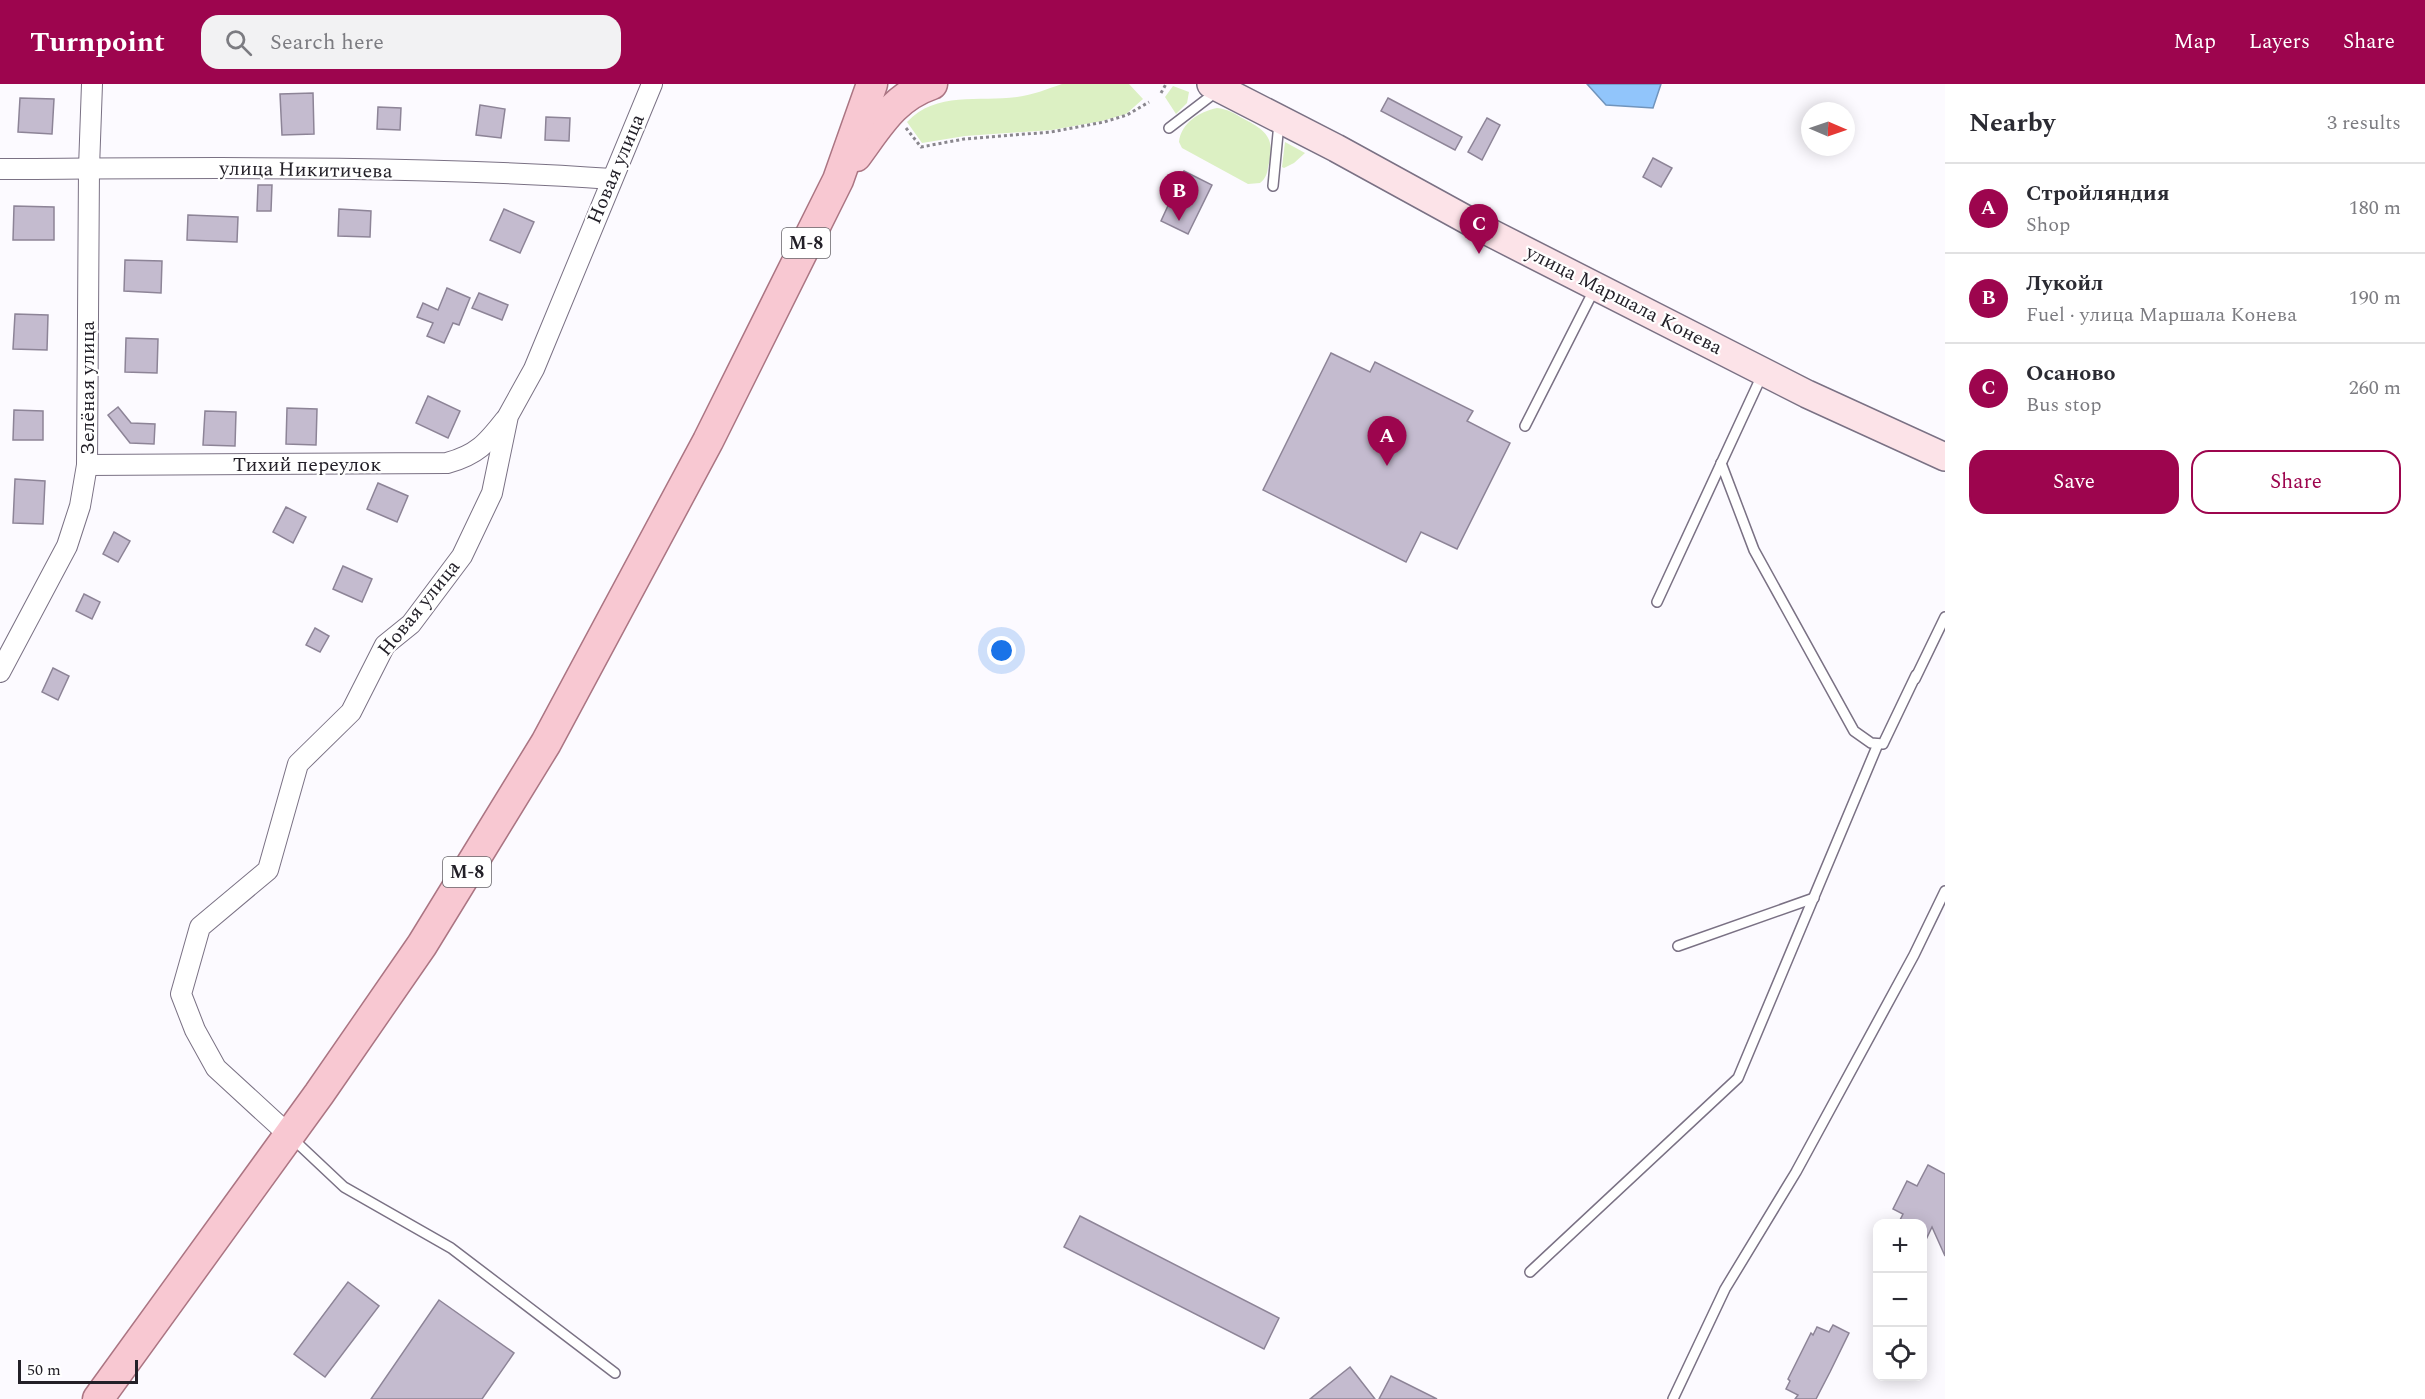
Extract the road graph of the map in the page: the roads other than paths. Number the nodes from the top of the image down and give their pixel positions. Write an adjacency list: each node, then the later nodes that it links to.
1 (92, 84): 8 (street, Зелёная улица)
2 (652, 84): 10 (street, Новая улица)
3 (872, 84): 11 (main road, М-8)
4 (932, 84): 11 (main road, М-8)
5 (1215, 86): 6 (main road, улица Маршала Конева); 7 (lane)
6 (1279, 119): 12 (lane); 13 (main road, улица Маршала Конева)
7 (1169, 128)
8 (89, 168): 9 (street, улица Никитичева); 10 (street, улица Никитичева); 19 (street, Зелёная улица)
9 (0, 169)
10 (612, 179): 15 (street, Новая улица)
11 (838, 180): 29 (main road, М-8)
12 (1274, 186)
13 (1597, 285): 14 (main road, улица Маршала Конева); 16 (lane)
14 (1764, 371): 17 (main road, улица Маршала Конева); 18 (lane)
15 (508, 416): 19 (street, Тихий переулок); 29 (street, Новая улица)
16 (1525, 426)
17 (1945, 458)
18 (1721, 463): 20 (lane); 25 (lane)
19 (87, 465): 22 (street, Зелёная улица)
20 (1657, 602)
21 (1945, 617): 23 (lane)
22 (0, 672)
23 (1917, 675): 24 (lane); 25 (lane)
24 (1907, 696)
25 (1878, 744): 27 (lane)
26 (1945, 891): 33 (lane)
27 (1814, 898): 28 (lane); 30 (lane)
28 (1678, 946)
29 (289, 1135): 31 (lane); 32 (main road, М-8)
30 (1530, 1272)
31 (615, 1373)
32 (98, 1399)
33 (1672, 1399)

